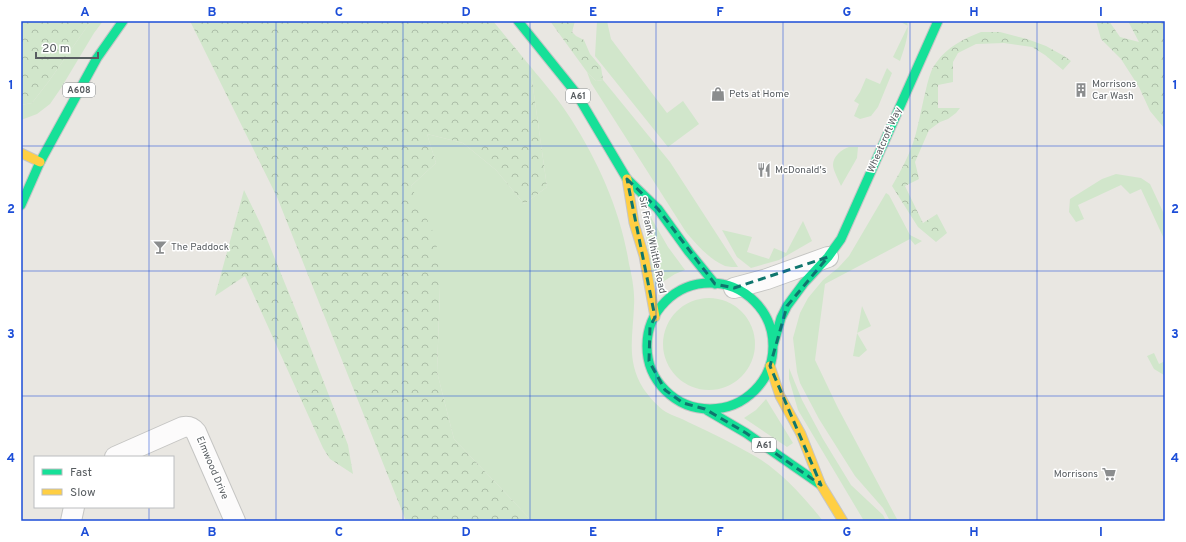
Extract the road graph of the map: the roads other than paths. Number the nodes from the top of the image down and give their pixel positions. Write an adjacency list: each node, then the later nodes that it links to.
1 (123, 21): 5 (main road, A608)
2 (518, 21): 6 (main road, Sir Frank Whittle Road / A61)
3 (938, 21): 8 (main road, Wheatcroft Way)
4 (21, 153): 5 (main road)
5 (40, 162): 7 (main road, A608)
6 (628, 179): 9 (main road, Sir Frank Whittle Road / A61); 10 (main road, Sir Frank Whittle Road / A61)
7 (21, 205)
8 (828, 257): 9 (street); 11 (main road, Wheatcroft Way)
9 (725, 286): 10 (main road); 11 (main road)
10 (655, 316): 13 (main road)
11 (773, 346): 12 (main road)
12 (770, 366): 13 (main road); 15 (main road, A61)
13 (705, 409): 15 (main road, A61)
14 (117, 456): 18 (street, Elmwood Drive)
15 (821, 485): 19 (main road, A61)
16 (74, 508): 17 (street)
17 (71, 521)
18 (235, 521)
19 (843, 521)

